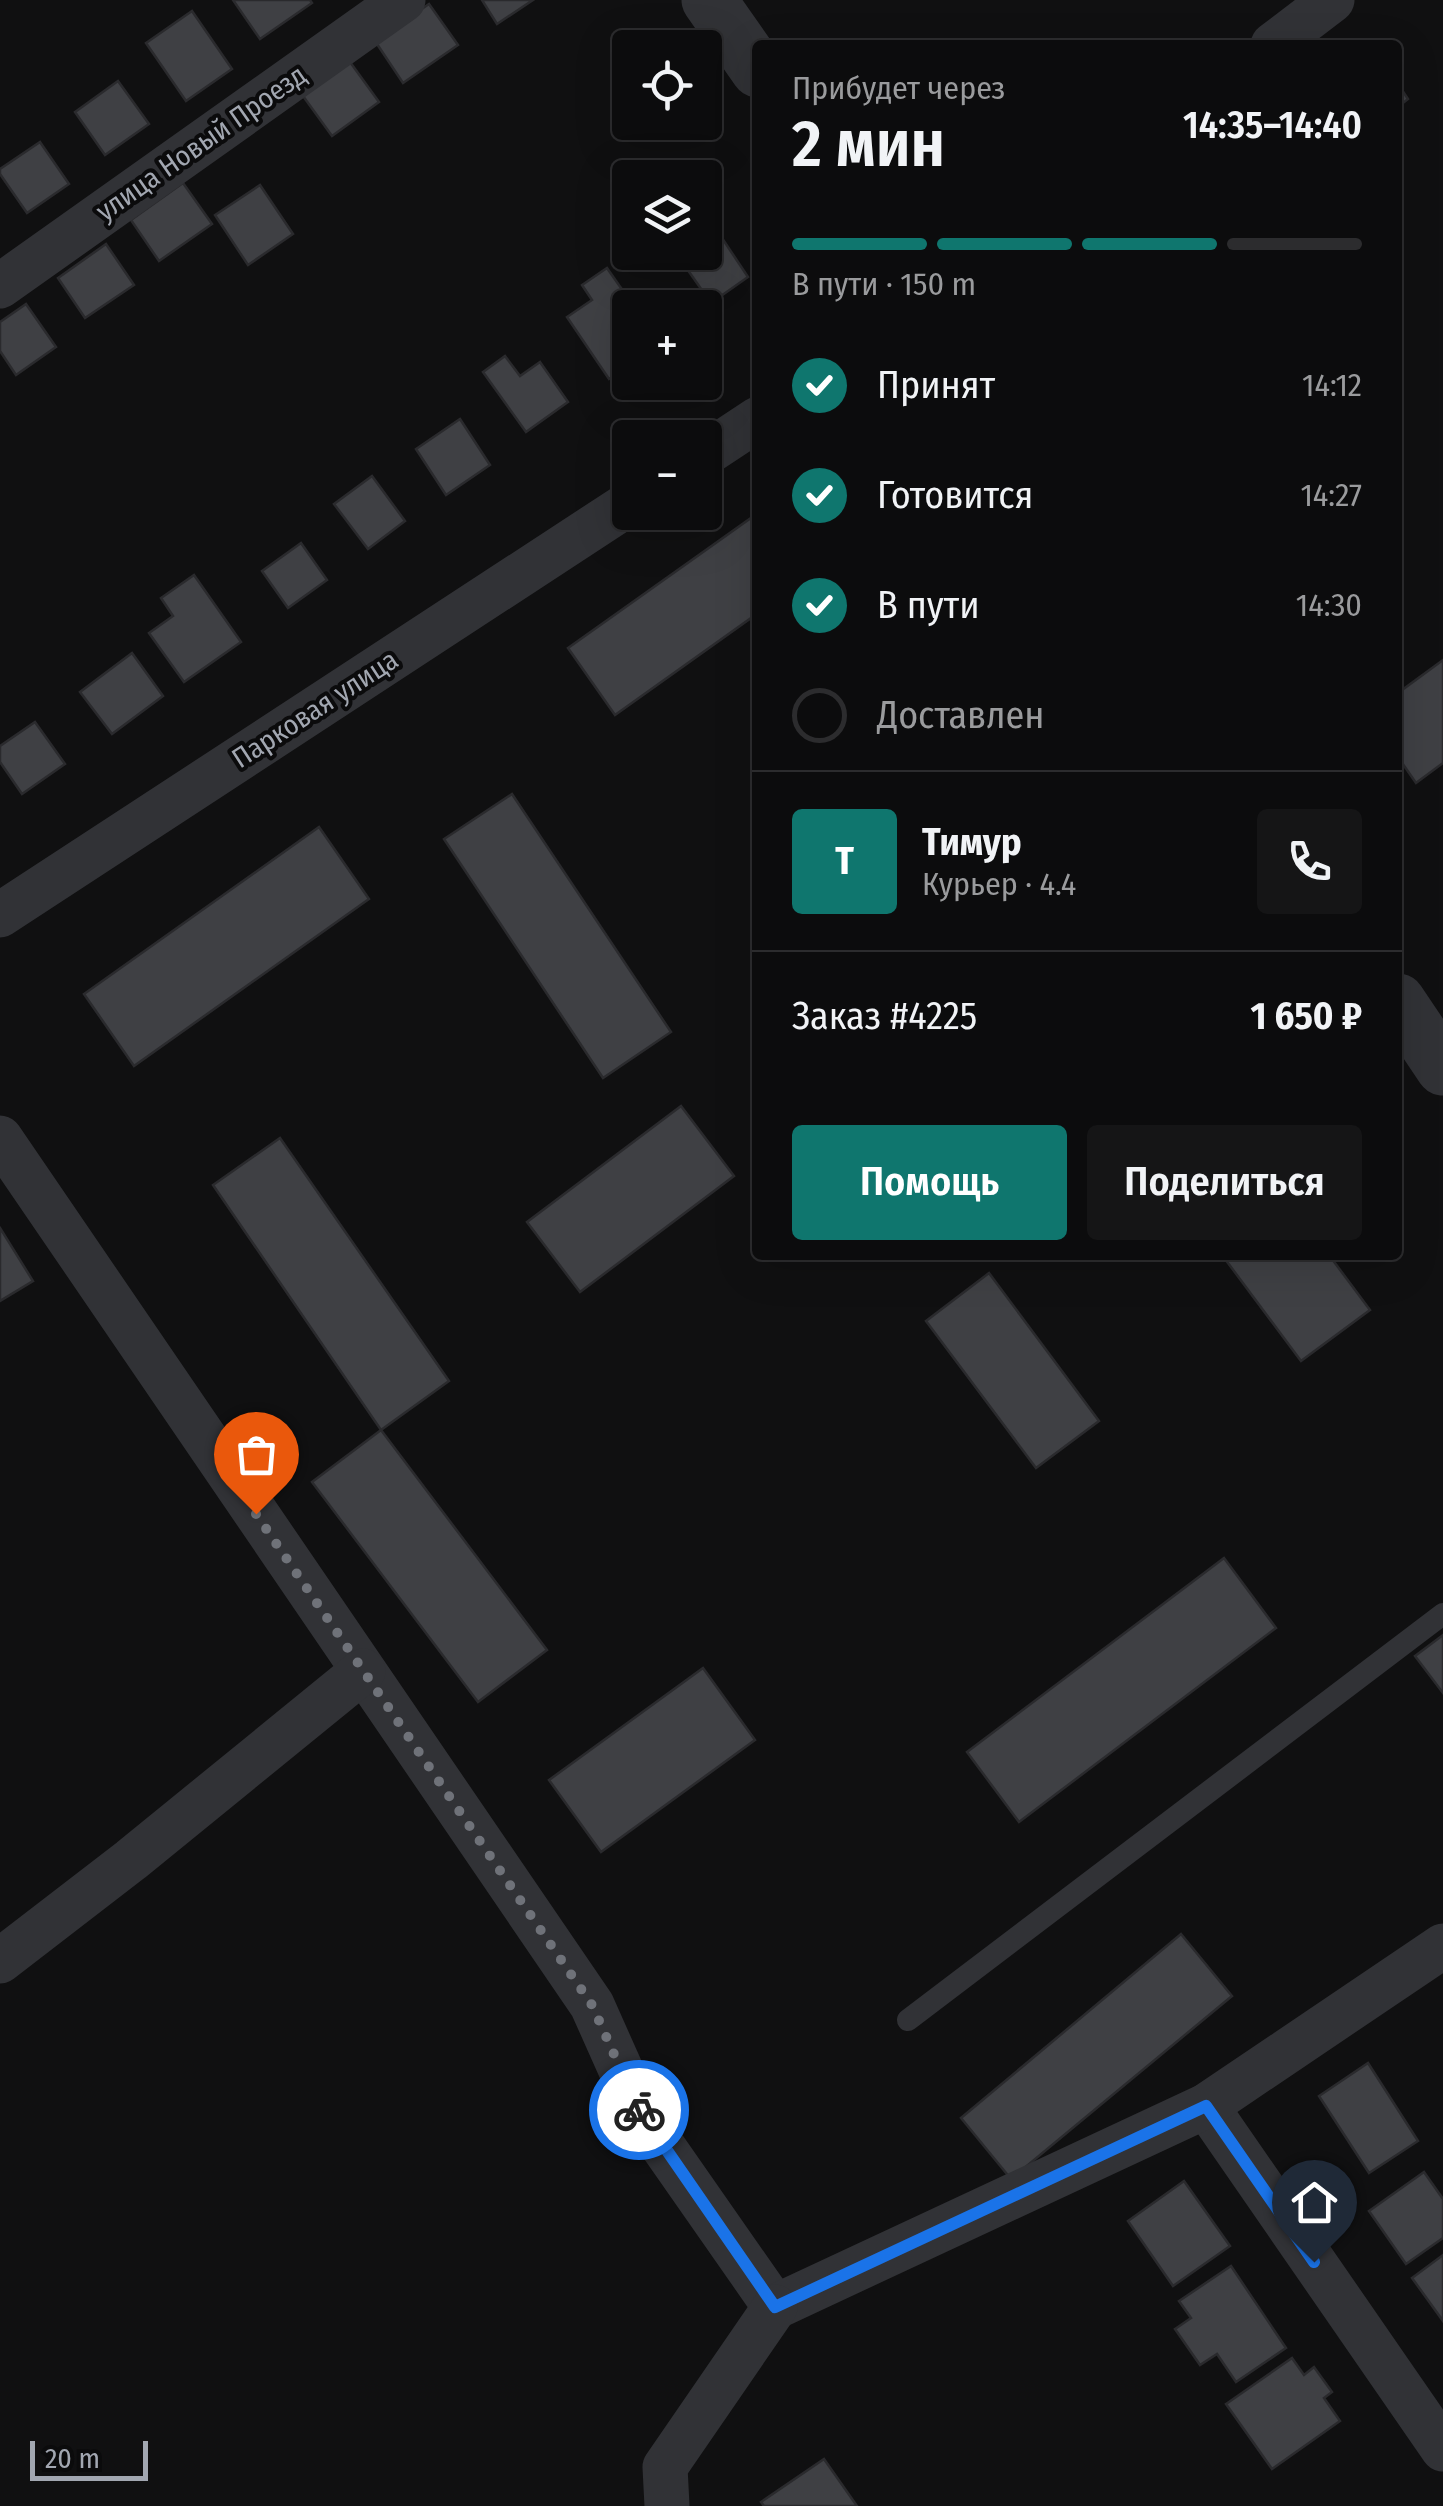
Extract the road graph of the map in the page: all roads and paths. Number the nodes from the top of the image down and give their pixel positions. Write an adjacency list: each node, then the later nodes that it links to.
1 (402, 0): 6 (street, улица Новый Проезд)
2 (709, 0): 5 (street)
3 (1332, 0): 4 (street)
4 (1280, 40)
5 (752, 61)
6 (0, 286)
7 (752, 423): 8 (street)
8 (722, 443)
9 (612, 515): 10 (street, Парковая улица)
10 (0, 915)
11 (1402, 1008): 12 (street)
12 (1443, 1068)
13 (0, 1138): 15 (street)
14 (1443, 1614): 18 (lane)
15 (363, 1671): 17 (street); 20 (street)
16 (1443, 1946): 19 (street)
17 (0, 1961)
18 (908, 2020)
19 (1206, 2106): 20 (street); 21 (street)
20 (775, 2307): 22 (street)
21 (1443, 2448)
22 (667, 2506)

